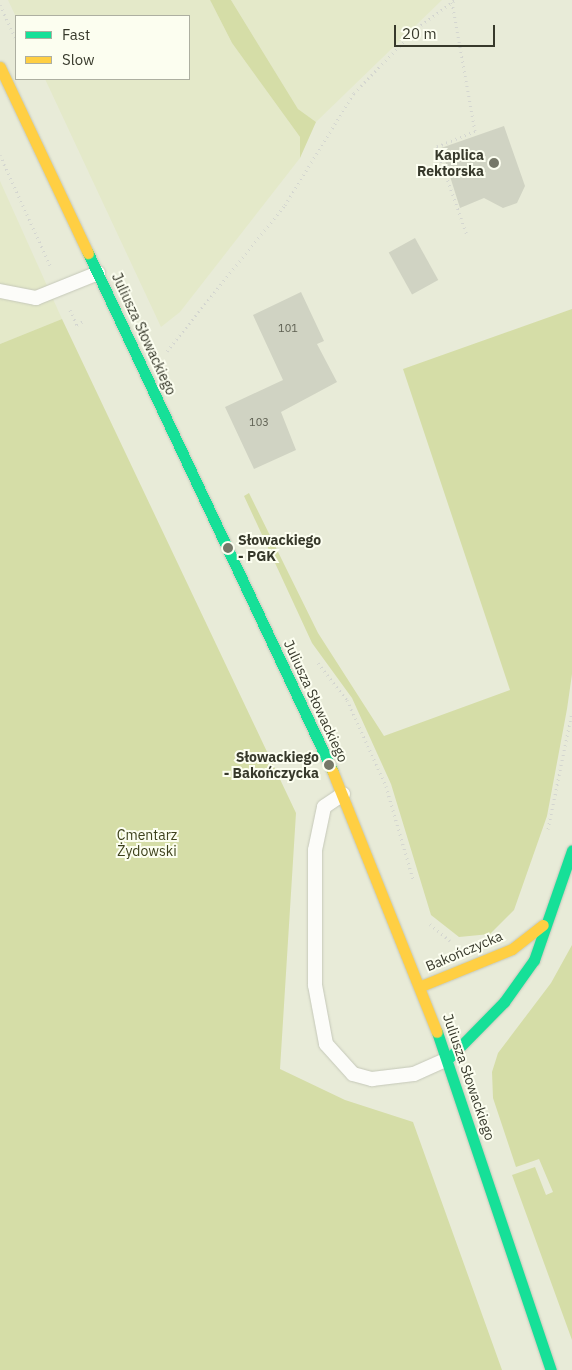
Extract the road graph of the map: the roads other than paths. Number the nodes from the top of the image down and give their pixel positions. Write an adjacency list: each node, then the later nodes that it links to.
1 (2, 75): 2 (street, Juliusza Słowackiego)
2 (98, 273): 3 (lane); 4 (street, Juliusza Słowackiego)
3 (0, 291)
4 (342, 794): 7 (street, Juliusza Słowackiego); 8 (lane)
5 (572, 850): 6 (street)
6 (543, 925): 7 (street, Bakończycka); 8 (street)
7 (421, 986): 8 (street, Juliusza Słowackiego)
8 (448, 1059): 9 (street, Juliusza Słowackiego)
9 (551, 1370)

